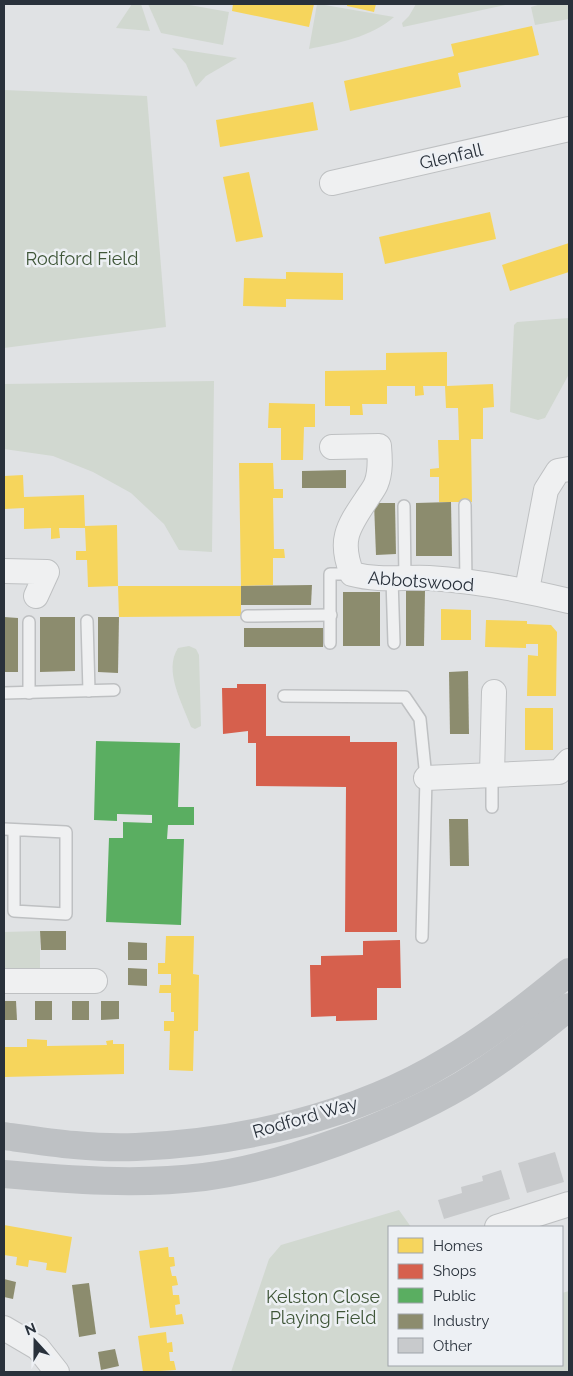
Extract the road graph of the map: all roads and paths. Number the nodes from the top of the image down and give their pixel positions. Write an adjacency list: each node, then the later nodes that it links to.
1 (569, 129): 2 (street, Glenfall)
2 (332, 184)
3 (332, 447): 8 (street, Abbotswood)
4 (569, 469): 11 (street)
5 (465, 504): 10 (lane)
6 (404, 506): 9 (lane)
7 (4, 571): 12 (street)
8 (352, 574): 9 (street, Abbotswood); 14 (lane)
9 (399, 579): 10 (street, Abbotswood); 19 (lane)
10 (466, 583): 11 (street, Abbotswood)
11 (527, 590): 13 (street, Abbotswood)
12 (36, 596)
13 (569, 601)
14 (331, 615): 15 (lane); 18 (lane)
15 (247, 616)
16 (87, 621): 21 (lane)
17 (29, 622): 24 (lane)
18 (330, 643)
19 (394, 643)
20 (114, 690): 21 (lane)
21 (89, 691): 24 (lane)
22 (494, 692): 27 (street)
23 (4, 693): 24 (lane)
24 (30, 693)
25 (284, 696): 28 (lane)
26 (569, 761): 27 (street)
27 (492, 775): 28 (street); 29 (lane)
28 (426, 778): 31 (lane)
29 (492, 807)
30 (9, 830): 30 (lane)
31 (422, 937)
32 (569, 972): 36 (street, Rodford Way)
33 (4, 980): 34 (street)
34 (95, 982)
35 (569, 1008): 37 (street, Rodford Way)
36 (4, 1136)
37 (4, 1174)
38 (569, 1204): 39 (street)
39 (537, 1221): 40 (street)
40 (504, 1226)
41 (4, 1328): 42 (street)
42 (57, 1372)

